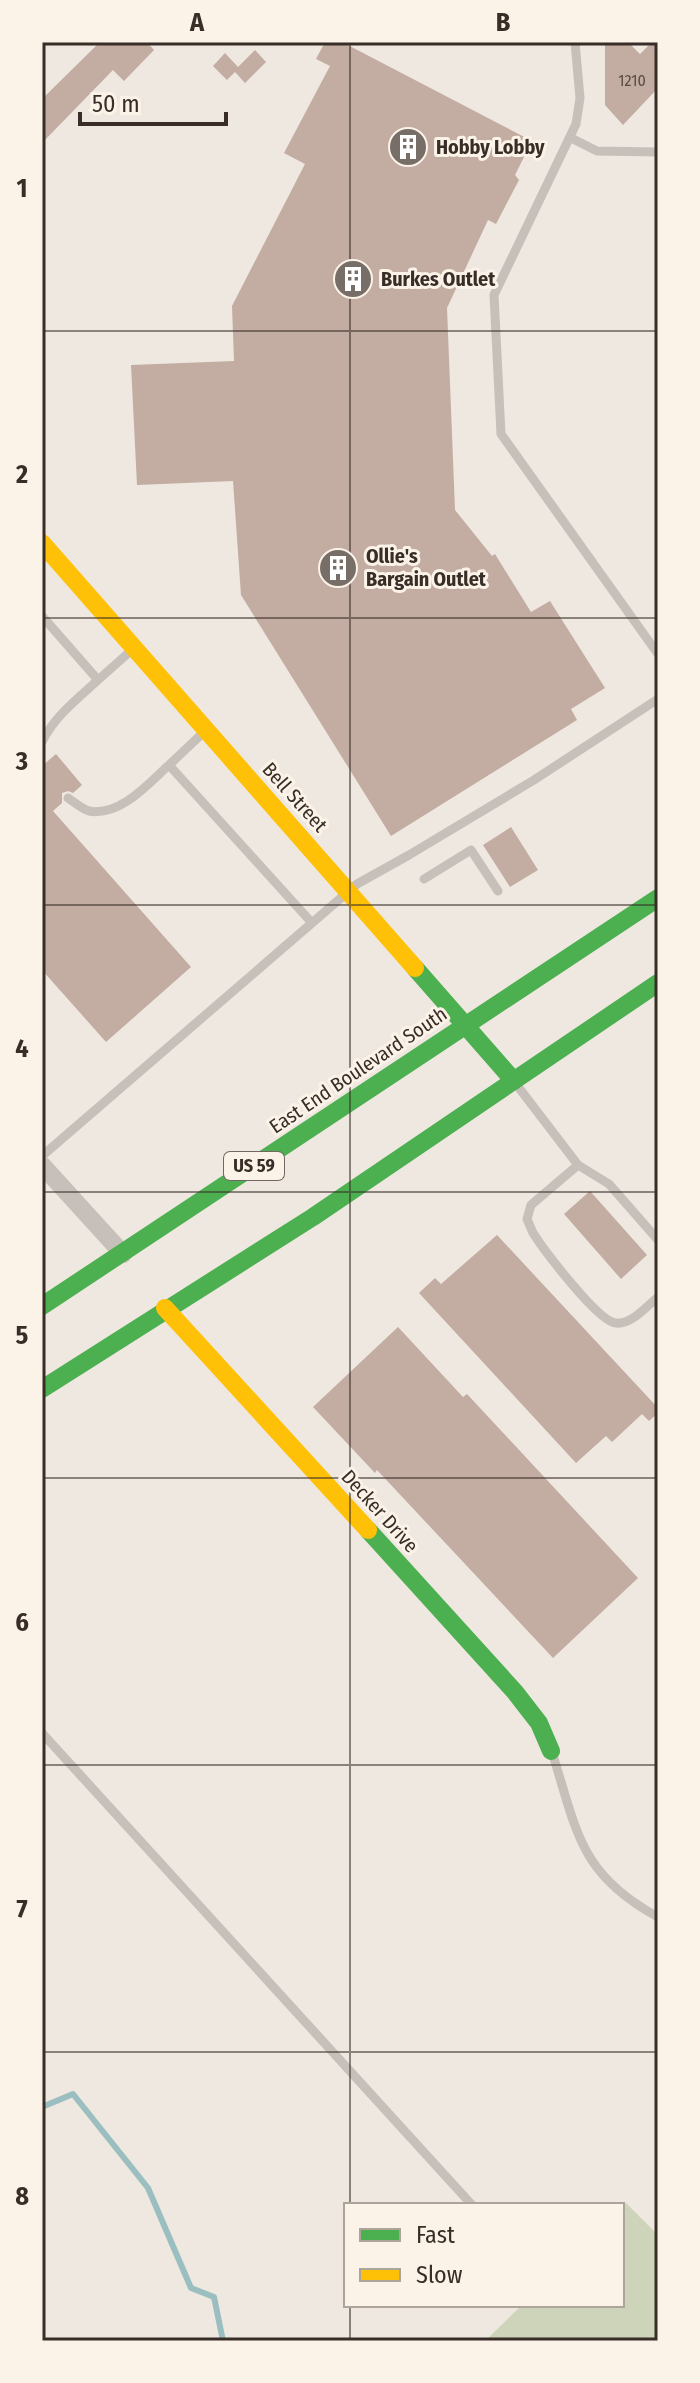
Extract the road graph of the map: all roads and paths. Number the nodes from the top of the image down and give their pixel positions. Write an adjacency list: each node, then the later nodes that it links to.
1 (575, 42): 2 (lane)
2 (571, 138): 3 (lane); 7 (lane)
3 (658, 152)
4 (42, 543): 6 (main road, Bell Street)
5 (42, 616): 8 (lane)
6 (134, 648): 8 (lane); 10 (main road, Bell Street)
7 (658, 654)
8 (98, 680): 11 (lane)
9 (658, 699): 15 (lane)
10 (206, 730): 12 (lane); 15 (main road, Bell Street)
11 (42, 742)
12 (169, 765): 13 (lane); 18 (lane)
13 (68, 798)
14 (424, 879): 16 (lane)
15 (349, 891): 18 (lane); 20 (main road, Bell Street)
16 (498, 891)
17 (658, 898): 20 (main road, East End Boulevard South / US 59)
18 (312, 923): 22 (lane)
19 (658, 983): 21 (main road)
20 (466, 1024): 21 (main road, Bell Street); 26 (main road, East End Boulevard South / US 59)
21 (514, 1081): 24 (lane); 29 (main road)
22 (42, 1156)
23 (42, 1165): 26 (street)
24 (578, 1165): 25 (lane); 27 (lane)
25 (658, 1240)
26 (123, 1254): 28 (main road, East End Boulevard South / US 59)
27 (658, 1297)
28 (42, 1306)
29 (165, 1308): 30 (main road); 32 (main road, Decker Drive)
30 (42, 1389)
31 (42, 1733): 34 (lane)
32 (551, 1751): 33 (lane)
33 (658, 1917)
34 (470, 2203)

